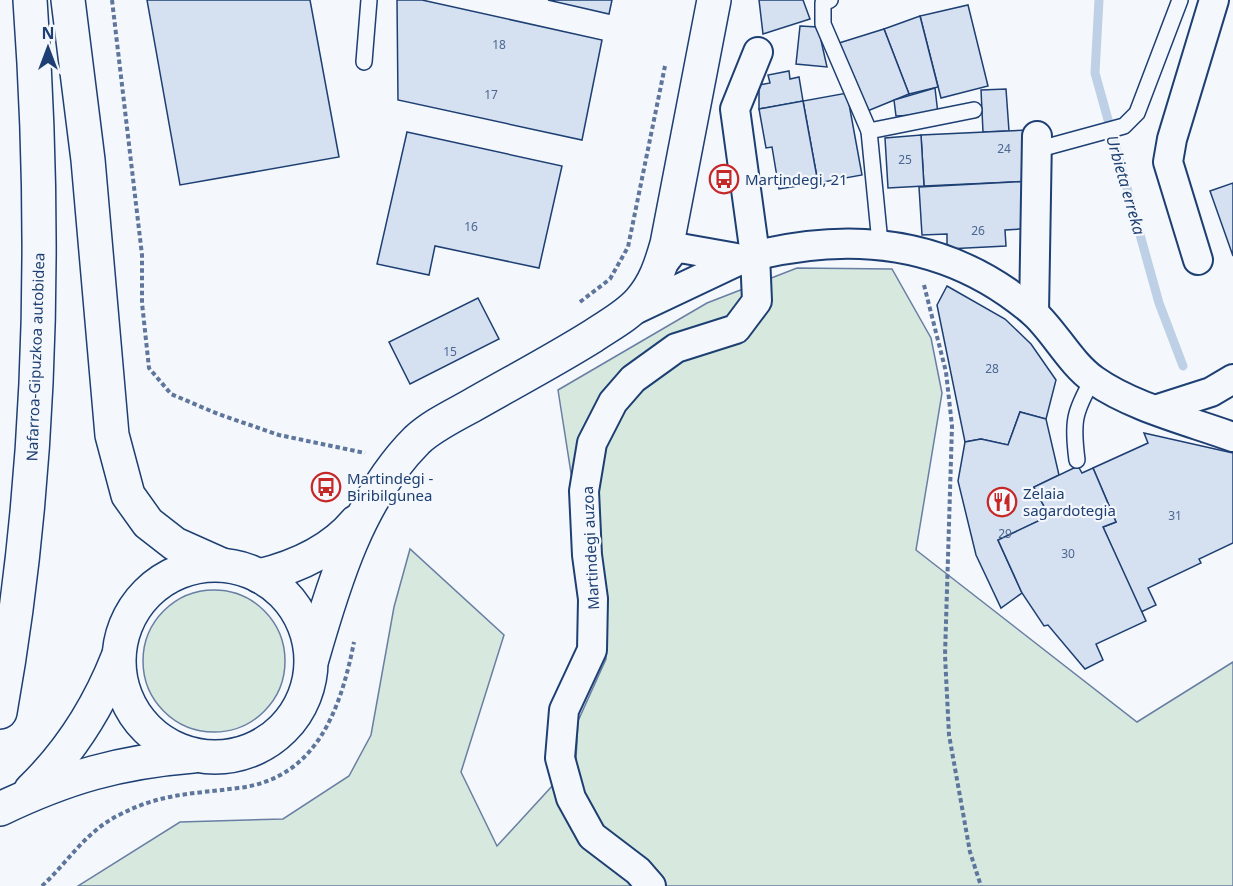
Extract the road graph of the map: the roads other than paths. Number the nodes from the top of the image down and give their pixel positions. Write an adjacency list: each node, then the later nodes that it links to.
1 (30, 0): 31 (main road, Nafarroa-Gipuzkoa autobidea)
2 (68, 0): 27 (main road)
3 (369, 0): 11 (lane)
4 (714, 0): 16 (main road)
5 (830, 0): 13 (lane)
6 (1180, 0): 14 (lane)
7 (1214, 0): 18 (street)
8 (1225, 0): 9 (street)
9 (1233, 19)
10 (758, 52): 17 (street, Martindegi auzoa)
11 (364, 62)
12 (974, 110): 13 (lane)
13 (869, 131): 15 (lane)
14 (1036, 143): 19 (street)
15 (880, 243): 17 (street); 19 (street)
16 (673, 246): 17 (street); 20 (main road)
17 (748, 257): 20 (street); 34 (street, Martindegi auzoa)
18 (1198, 260)
19 (1034, 313): 21 (street)
20 (624, 315): 26 (main road)
21 (1093, 379): 23 (street); 25 (lane)
22 (1233, 379): 23 (street)
23 (1158, 409): 24 (street)
24 (1233, 437)
25 (1077, 460)
26 (367, 509): 28 (main road); 30 (main road)
27 (222, 565): 28 (main road); 29 (main road)
28 (260, 576): 30 (main road)
29 (118, 657): 32 (main road); 33 (main road)
30 (312, 658): 32 (main road)
31 (0, 712)
32 (197, 756): 33 (main road)
33 (11, 803)
34 (651, 886)

